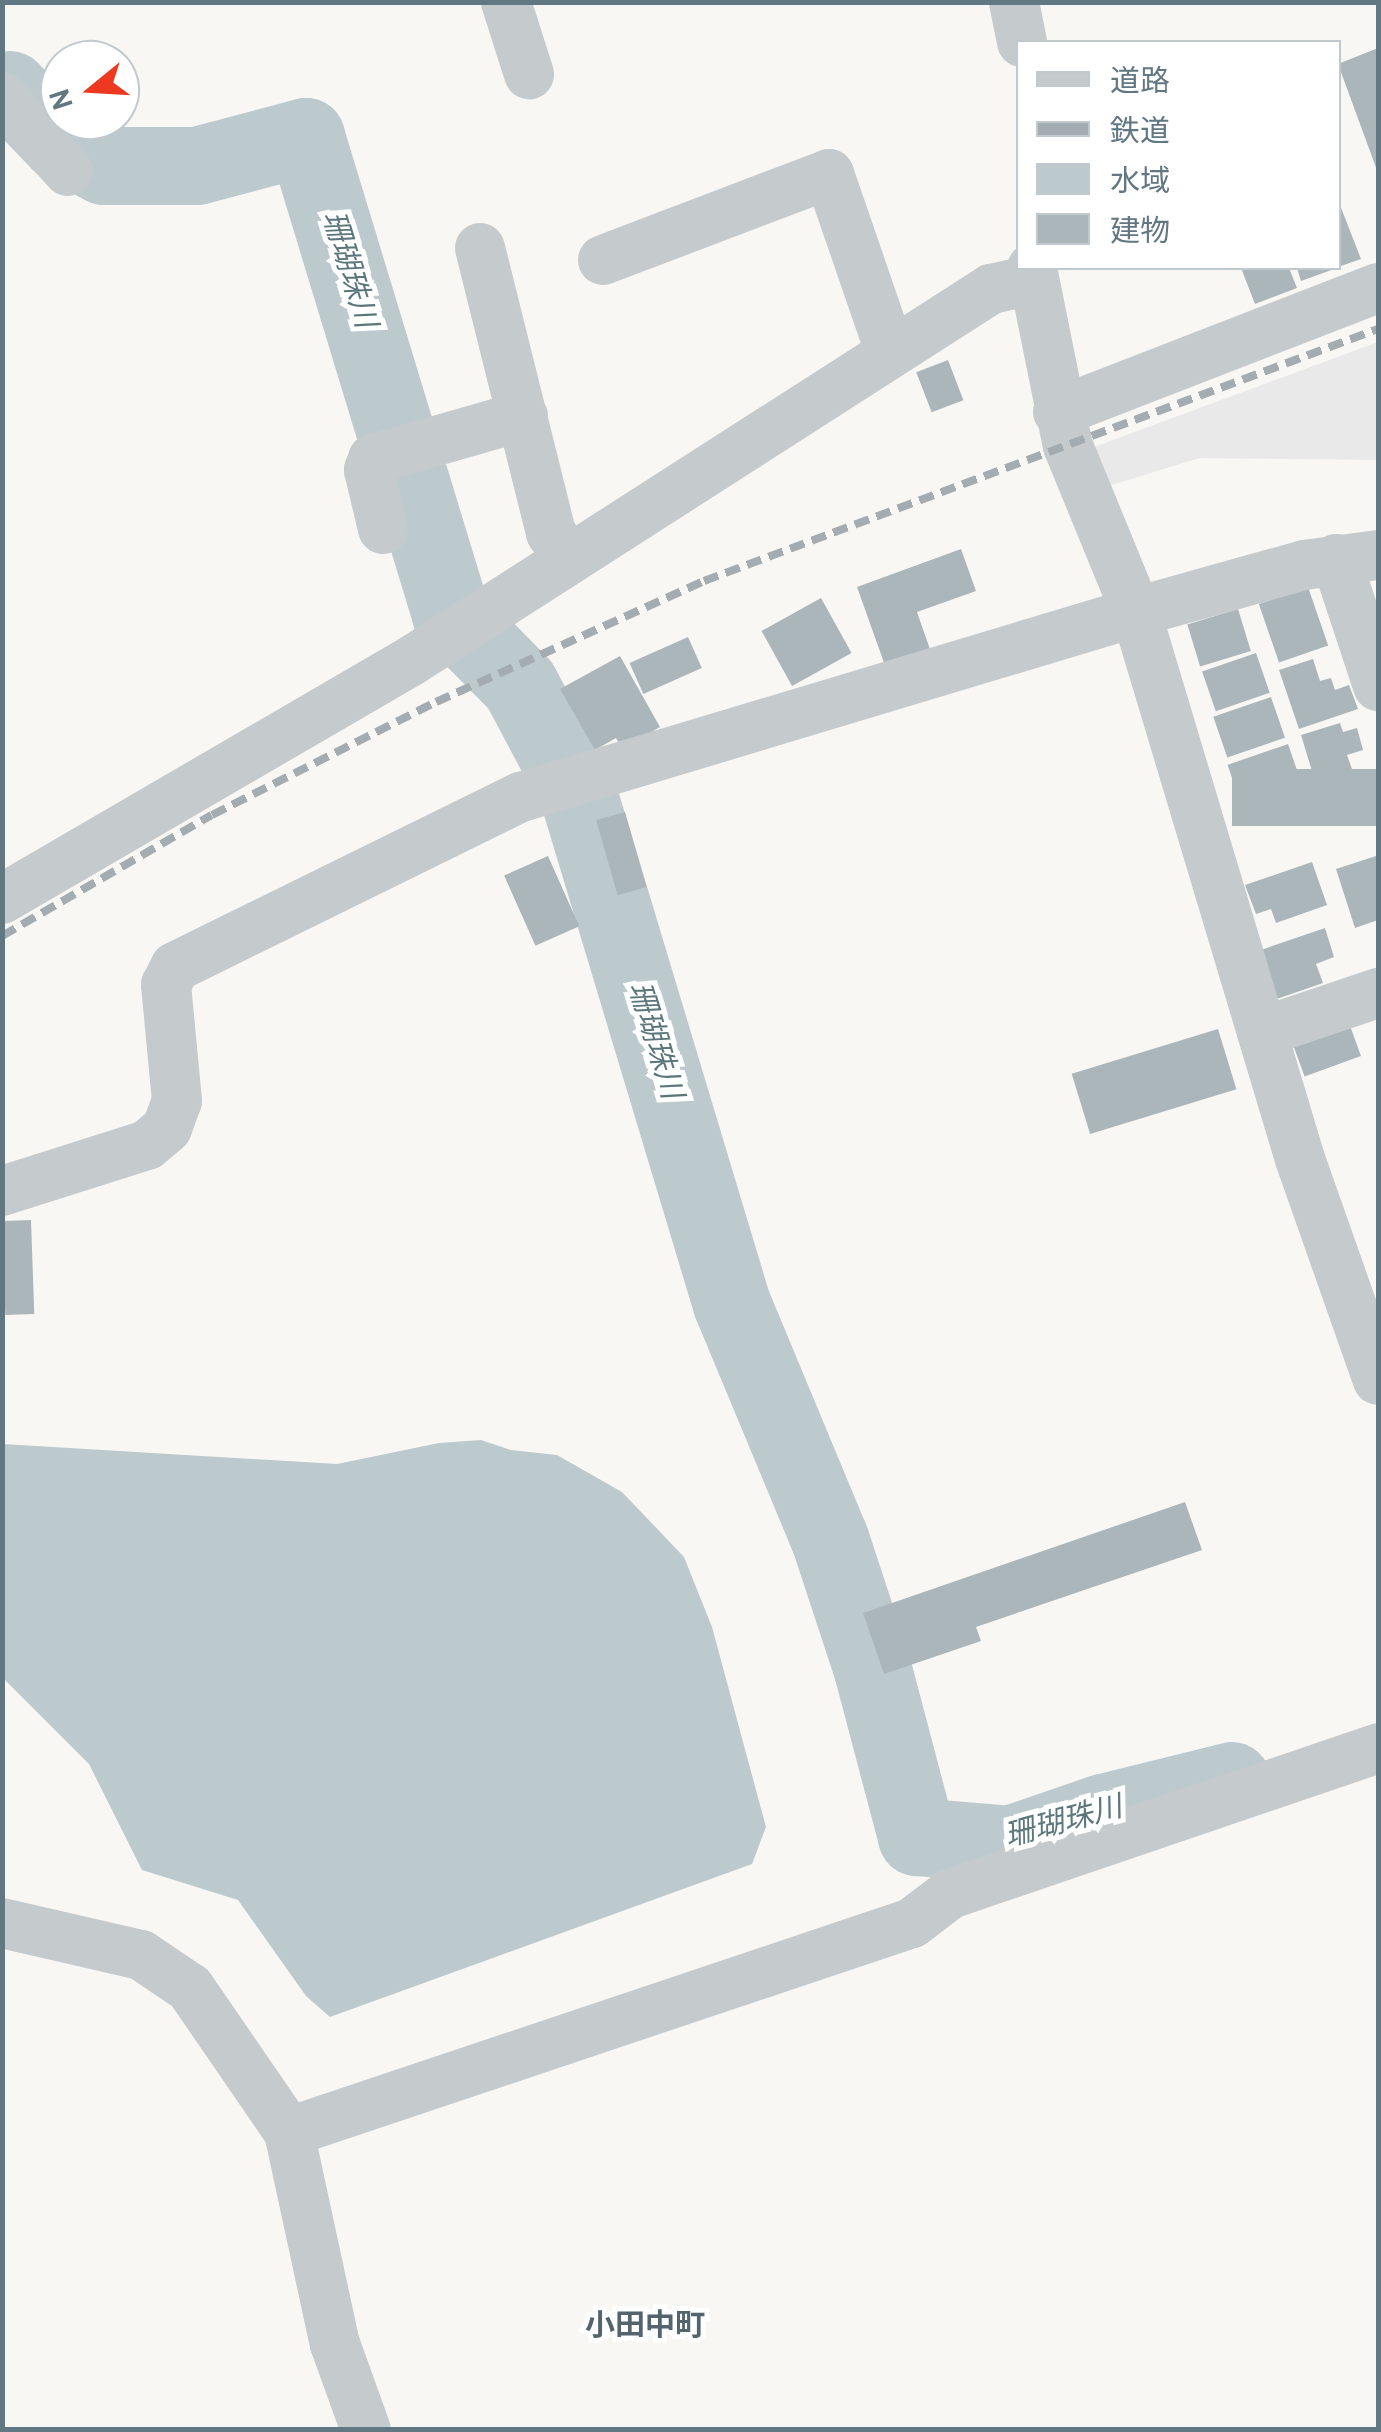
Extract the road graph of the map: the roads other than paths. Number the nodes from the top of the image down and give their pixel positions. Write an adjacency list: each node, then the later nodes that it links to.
1 (506, 2): 4 (street)
2 (1014, 2): 3 (street)
3 (1022, 40)
4 (529, 74)
5 (2, 97): 6 (street)
6 (68, 170)
7 (480, 248): 13 (street)
8 (603, 260): 11 (street)
9 (1032, 274): 11 (street); 12 (street)
10 (1378, 288): 12 (street)
11 (890, 351): 16 (street)
12 (1058, 412): 17 (street)
13 (523, 416): 14 (street); 16 (street)
14 (383, 529)
15 (1357, 557): 17 (street); 18 (street)
16 (569, 559): 19 (street)
17 (1136, 612): 21 (street); 22 (street)
18 (1378, 686)
19 (2, 900)
20 (1378, 994): 21 (street)
21 (1262, 1032): 23 (street)
22 (2, 1191)
23 (1378, 1380)
24 (1378, 1748): 26 (street)
25 (2, 1923): 26 (street)
26 (290, 2132): 27 (street)
27 (366, 2430)

